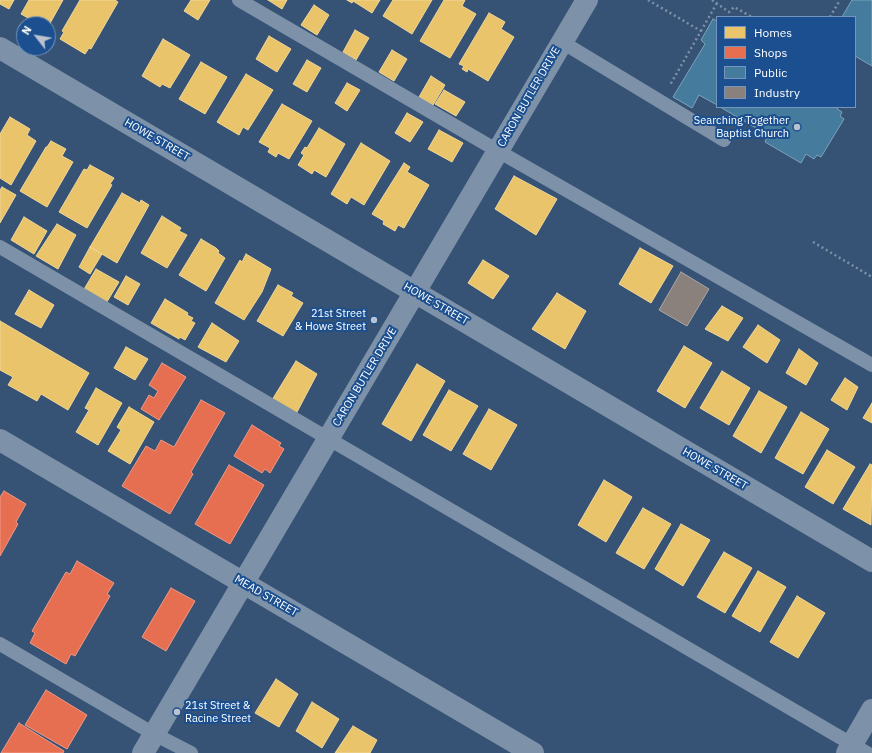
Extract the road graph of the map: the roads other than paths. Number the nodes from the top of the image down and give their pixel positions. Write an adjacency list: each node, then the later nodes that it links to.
1 (239, 0): 6 (lane)
2 (586, 0): 3 (street, CARON BUTLER DRIVE)
3 (562, 42): 5 (lane); 6 (street, CARON BUTLER DRIVE)
4 (0, 48): 8 (street, HOWE STREET)
5 (724, 140)
6 (498, 151): 8 (street, CARON BUTLER DRIVE); 9 (lane)
7 (0, 246): 10 (lane)
8 (415, 292): 10 (street, CARON BUTLER DRIVE); 12 (street, HOWE STREET)
9 (872, 365)
10 (328, 439): 13 (street, CARON BUTLER DRIVE); 17 (lane)
11 (0, 440): 13 (street, MEAD STREET)
12 (872, 561)
13 (243, 583): 16 (street, CARON BUTLER DRIVE); 20 (street, MEAD STREET)
14 (0, 644): 16 (lane)
15 (872, 710): 17 (street)
16 (154, 734): 18 (street, CARON BUTLER DRIVE); 19 (lane)
17 (855, 750)
18 (143, 753)
19 (191, 753)
20 (533, 753)

